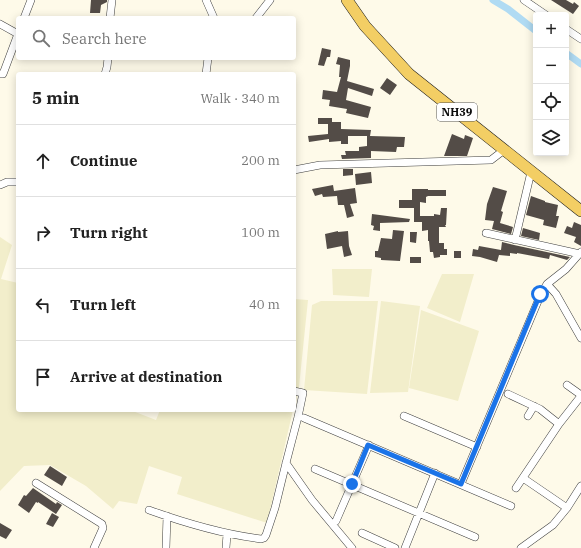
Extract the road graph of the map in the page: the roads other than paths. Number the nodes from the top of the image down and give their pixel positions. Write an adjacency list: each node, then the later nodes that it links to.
1 (31, 0): 8 (street)
2 (112, 0): 9 (street)
3 (206, 0): 10 (street)
4 (270, 0): 11 (street)
5 (346, 0): 22 (main road, NH39)
6 (524, 0): 7 (street)
7 (542, 12)
8 (25, 16)
9 (110, 16)
10 (213, 16)
11 (258, 16)
12 (0, 24): 14 (street)
13 (569, 31): 16 (street)
14 (16, 33)
15 (16, 39): 21 (street)
16 (581, 39)
17 (108, 60): 19 (street)
18 (208, 60): 20 (street)
19 (106, 72)
20 (206, 72)
21 (0, 74)
22 (504, 150): 23 (street); 24 (main road, NH39)
23 (296, 170)
24 (531, 172): 27 (main road, NH39); 29 (street)
25 (16, 182): 26 (street)
26 (0, 184)
27 (581, 211)
28 (486, 233): 29 (street)
29 (515, 240): 30 (street)
30 (580, 253): 31 (street)
31 (546, 284): 32 (street); 43 (street)
32 (581, 338)
33 (566, 385): 36 (street)
34 (296, 392): 44 (street)
35 (508, 394): 37 (street)
36 (581, 396): 41 (street)
37 (534, 406): 39 (street); 41 (street)
38 (404, 416): 43 (street)
39 (528, 416)
40 (304, 418): 42 (street)
41 (560, 424): 47 (street)
42 (368, 445): 46 (street); 49 (street)
43 (477, 446): 50 (street)
44 (286, 463): 59 (street); 65 (street)
45 (315, 469): 49 (street)
46 (435, 473): 50 (street); 56 (street)
47 (524, 478): 52 (street); 54 (street)
48 (36, 483): 62 (street)
49 (352, 484): 56 (street); 58 (street)
50 (461, 484): 53 (street)
51 (581, 486): 54 (street)
52 (516, 488)
53 (511, 506)
54 (566, 508): 68 (street)
55 (149, 510): 57 (street)
56 (419, 513): 61 (street); 67 (street)
57 (167, 516): 59 (street); 63 (street)
58 (336, 521)
59 (227, 534): 64 (street)
60 (362, 534): 66 (street)
61 (475, 537)
62 (94, 548)
63 (166, 548)
64 (226, 548)
65 (352, 548)
66 (395, 548)
67 (405, 548)
68 (522, 548)

